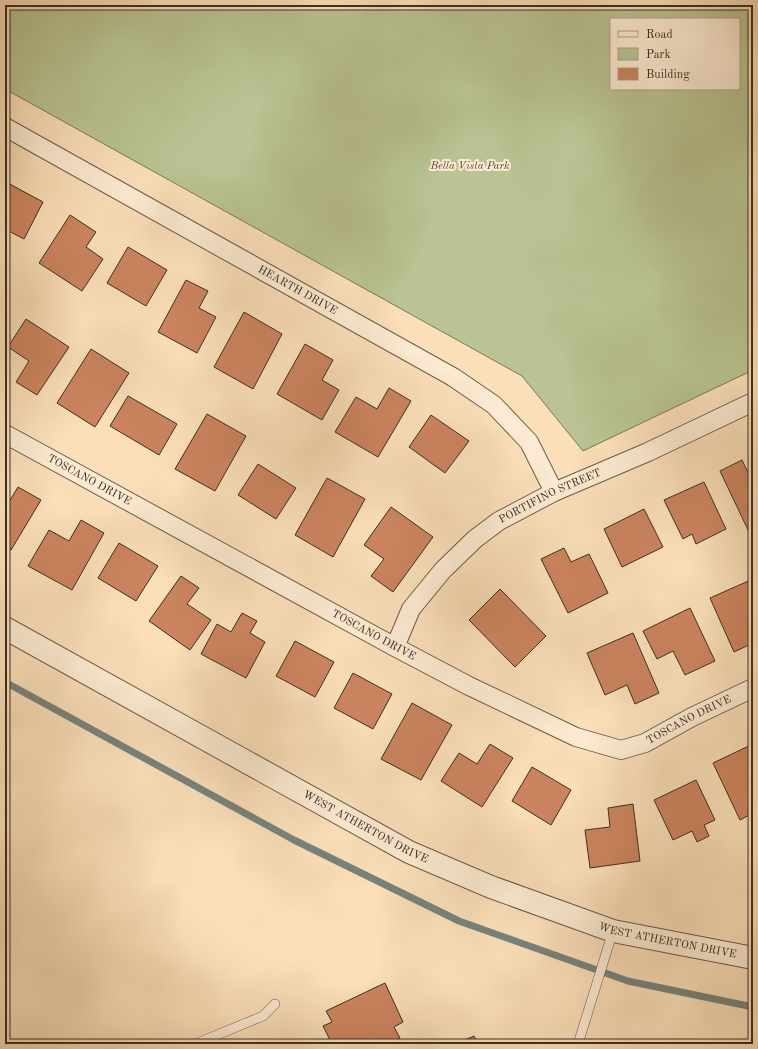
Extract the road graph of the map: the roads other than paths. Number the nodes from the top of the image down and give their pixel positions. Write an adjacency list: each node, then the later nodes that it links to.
1 (5, 128): 4 (street, HEARTH DRIVE)
2 (753, 402): 4 (street, PORTIFINO STREET)
3 (5, 434): 6 (street, TOSCANO DRIVE)
4 (554, 492): 6 (street, PORTIFINO STREET)
5 (5, 628): 8 (street, WEST ATHERTON DRIVE)
6 (395, 647): 7 (street, TOSCANO DRIVE)
7 (753, 688)
8 (613, 931): 9 (street, WEST ATHERTON DRIVE); 12 (lane)
9 (753, 958)
10 (275, 1004): 11 (lane)
11 (195, 1044)
12 (578, 1044)

